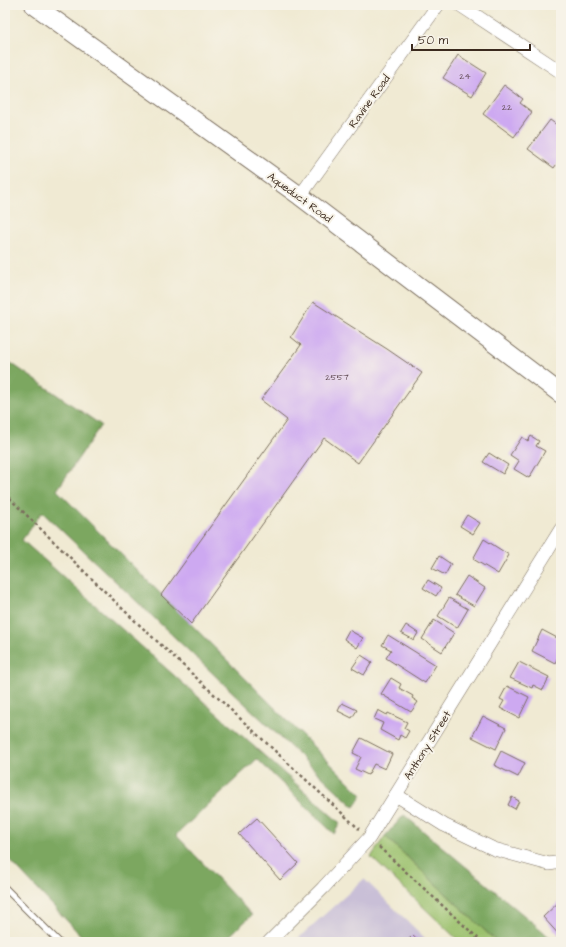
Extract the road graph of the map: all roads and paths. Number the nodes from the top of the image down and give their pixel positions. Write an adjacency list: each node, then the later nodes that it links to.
1 (34, 5): 5 (street, Aqueduct Road)
2 (438, 5): 5 (street, Ravine Road)
3 (460, 5): 4 (street)
4 (561, 72)
5 (300, 196): 6 (street, Aqueduct Road)
6 (561, 394)
7 (5, 494): 10 (path)
8 (561, 530): 9 (street, Anthony Street)
9 (396, 794): 12 (street); 15 (street, Anthony Street)
10 (359, 828)
11 (377, 845): 16 (path)
12 (561, 862)
13 (5, 888): 14 (lane)
14 (58, 942)
15 (269, 942)
16 (482, 942)

